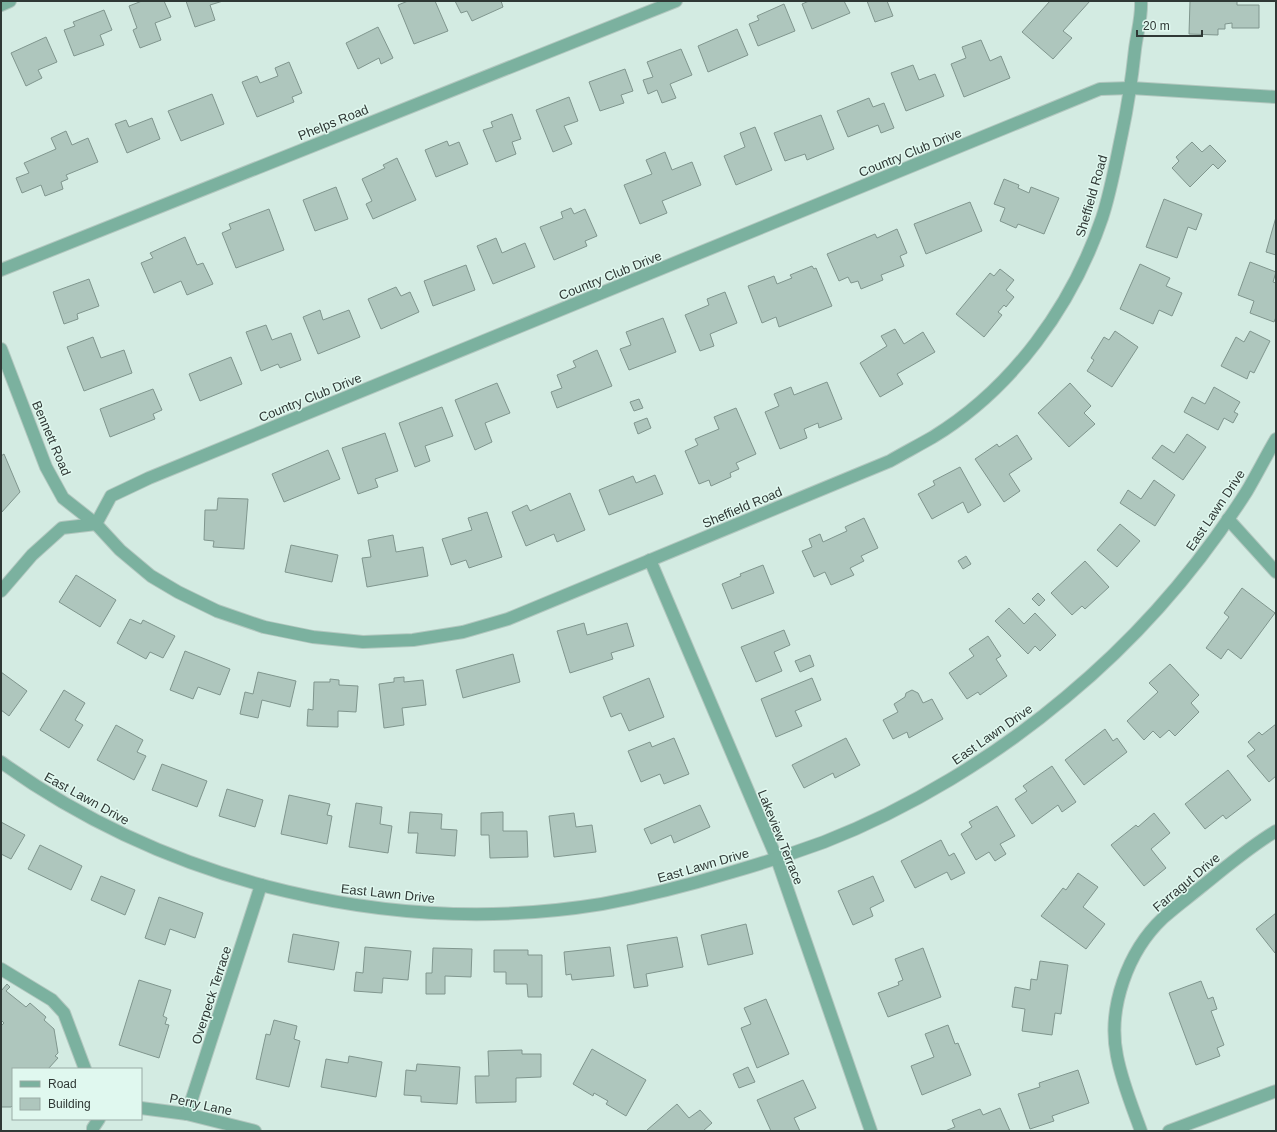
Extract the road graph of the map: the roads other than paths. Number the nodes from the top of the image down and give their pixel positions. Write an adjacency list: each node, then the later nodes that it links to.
1 (10, 1): 4 (street)
2 (676, 1): 7 (street, Phelps Road)
3 (1141, 1): 5 (street, Sheffield Road)
4 (1, 5)
5 (1130, 88): 6 (street, Country Club Drive); 11 (street, Country Club Drive); 12 (street, Sheffield Road)
6 (1276, 97)
7 (1, 270)
8 (1, 349): 11 (street, Bennett Road)
9 (1276, 439): 10 (street, East Lawn Drive)
10 (1228, 519): 13 (street); 17 (street, East Lawn Drive)
11 (96, 524): 12 (street, Sheffield Road); 14 (street)
12 (650, 560): 17 (street, Lakeview Terrace)
13 (1276, 572)
14 (1, 591)
15 (1, 762): 18 (street, East Lawn Drive)
16 (1276, 831): 28 (street, Farragut Drive)
17 (777, 859): 18 (street, East Lawn Drive); 27 (street, Lakeview Terrace)
18 (261, 885): 23 (street, Overpeck Terrace)
19 (1, 969): 20 (street)
20 (85, 1068)
21 (1276, 1091): 29 (street)
22 (142, 1108): 23 (street, Perry Lane)
23 (187, 1114): 26 (street, Perry Lane)
24 (98, 1120): 25 (street)
25 (93, 1131)
26 (255, 1131)
27 (870, 1131)
28 (1142, 1131)
29 (1169, 1131)

